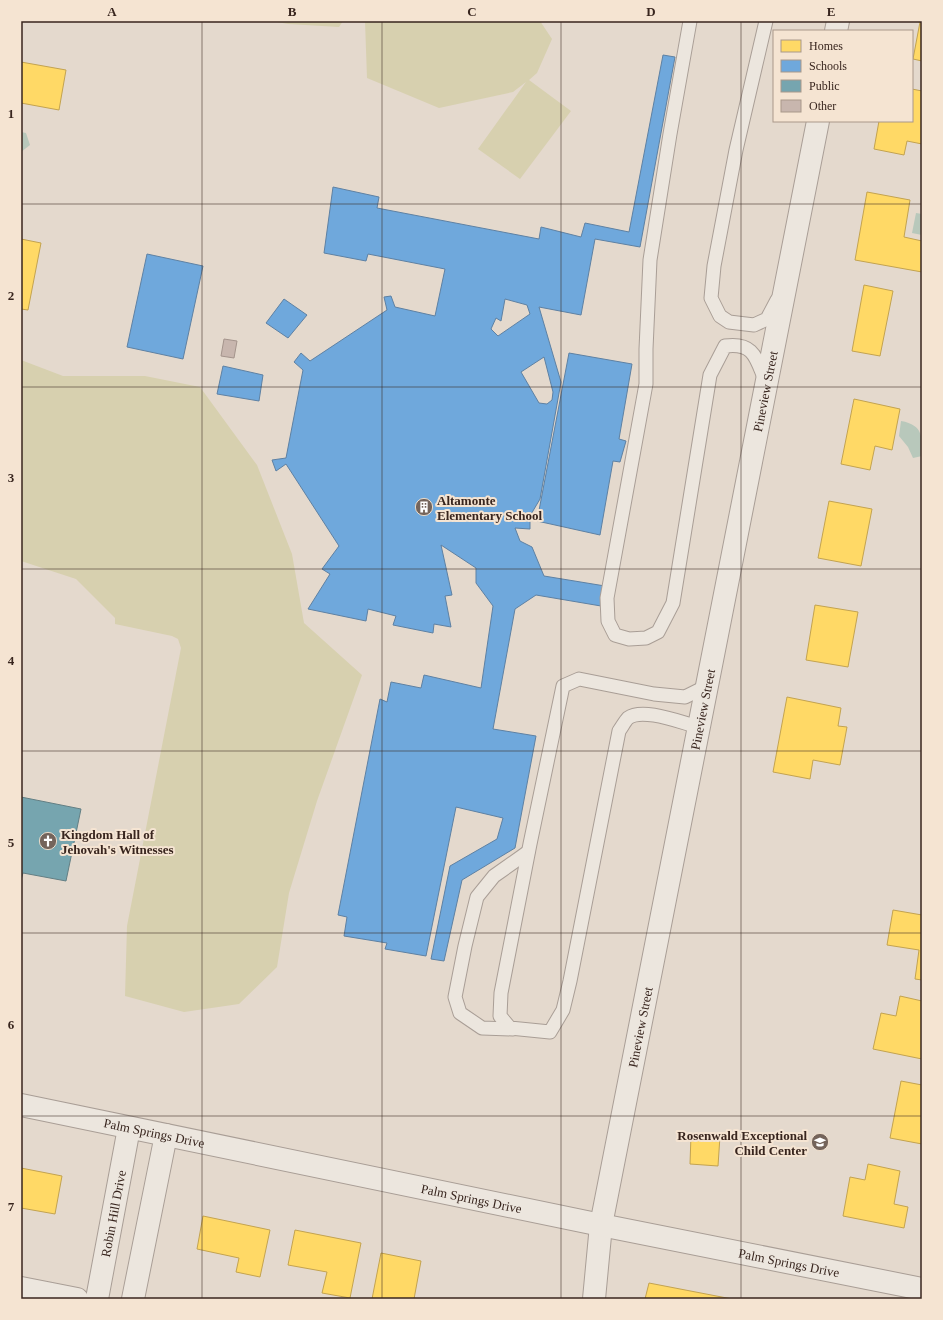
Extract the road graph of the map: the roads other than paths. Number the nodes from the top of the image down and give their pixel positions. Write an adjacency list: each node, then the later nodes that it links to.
1 (690, 21): 5 (lane)
2 (766, 21): 4 (lane)
3 (818, 122): 4 (street, Pineview Street)
4 (786, 285): 5 (street, Pineview Street)
5 (766, 383): 6 (street, Pineview Street)
6 (707, 686): 7 (street, Pineview Street); 8 (lane)
7 (699, 727): 9 (lane); 13 (street, Pineview Street)
8 (528, 852): 9 (lane); 9 (lane)
9 (513, 1029)
10 (21, 1106): 11 (street, Palm Springs Drive)
11 (129, 1128): 12 (street, Palm Springs Drive); 17 (street, Robin Hill Drive)
12 (166, 1135): 13 (street, Palm Springs Drive); 18 (street)
13 (601, 1225): 15 (street, Palm Springs Drive); 19 (street, Pineview Street)
14 (21, 1288): 16 (street)
15 (922, 1289)
16 (77, 1299)
17 (97, 1299)
18 (133, 1299)
19 (594, 1299)

